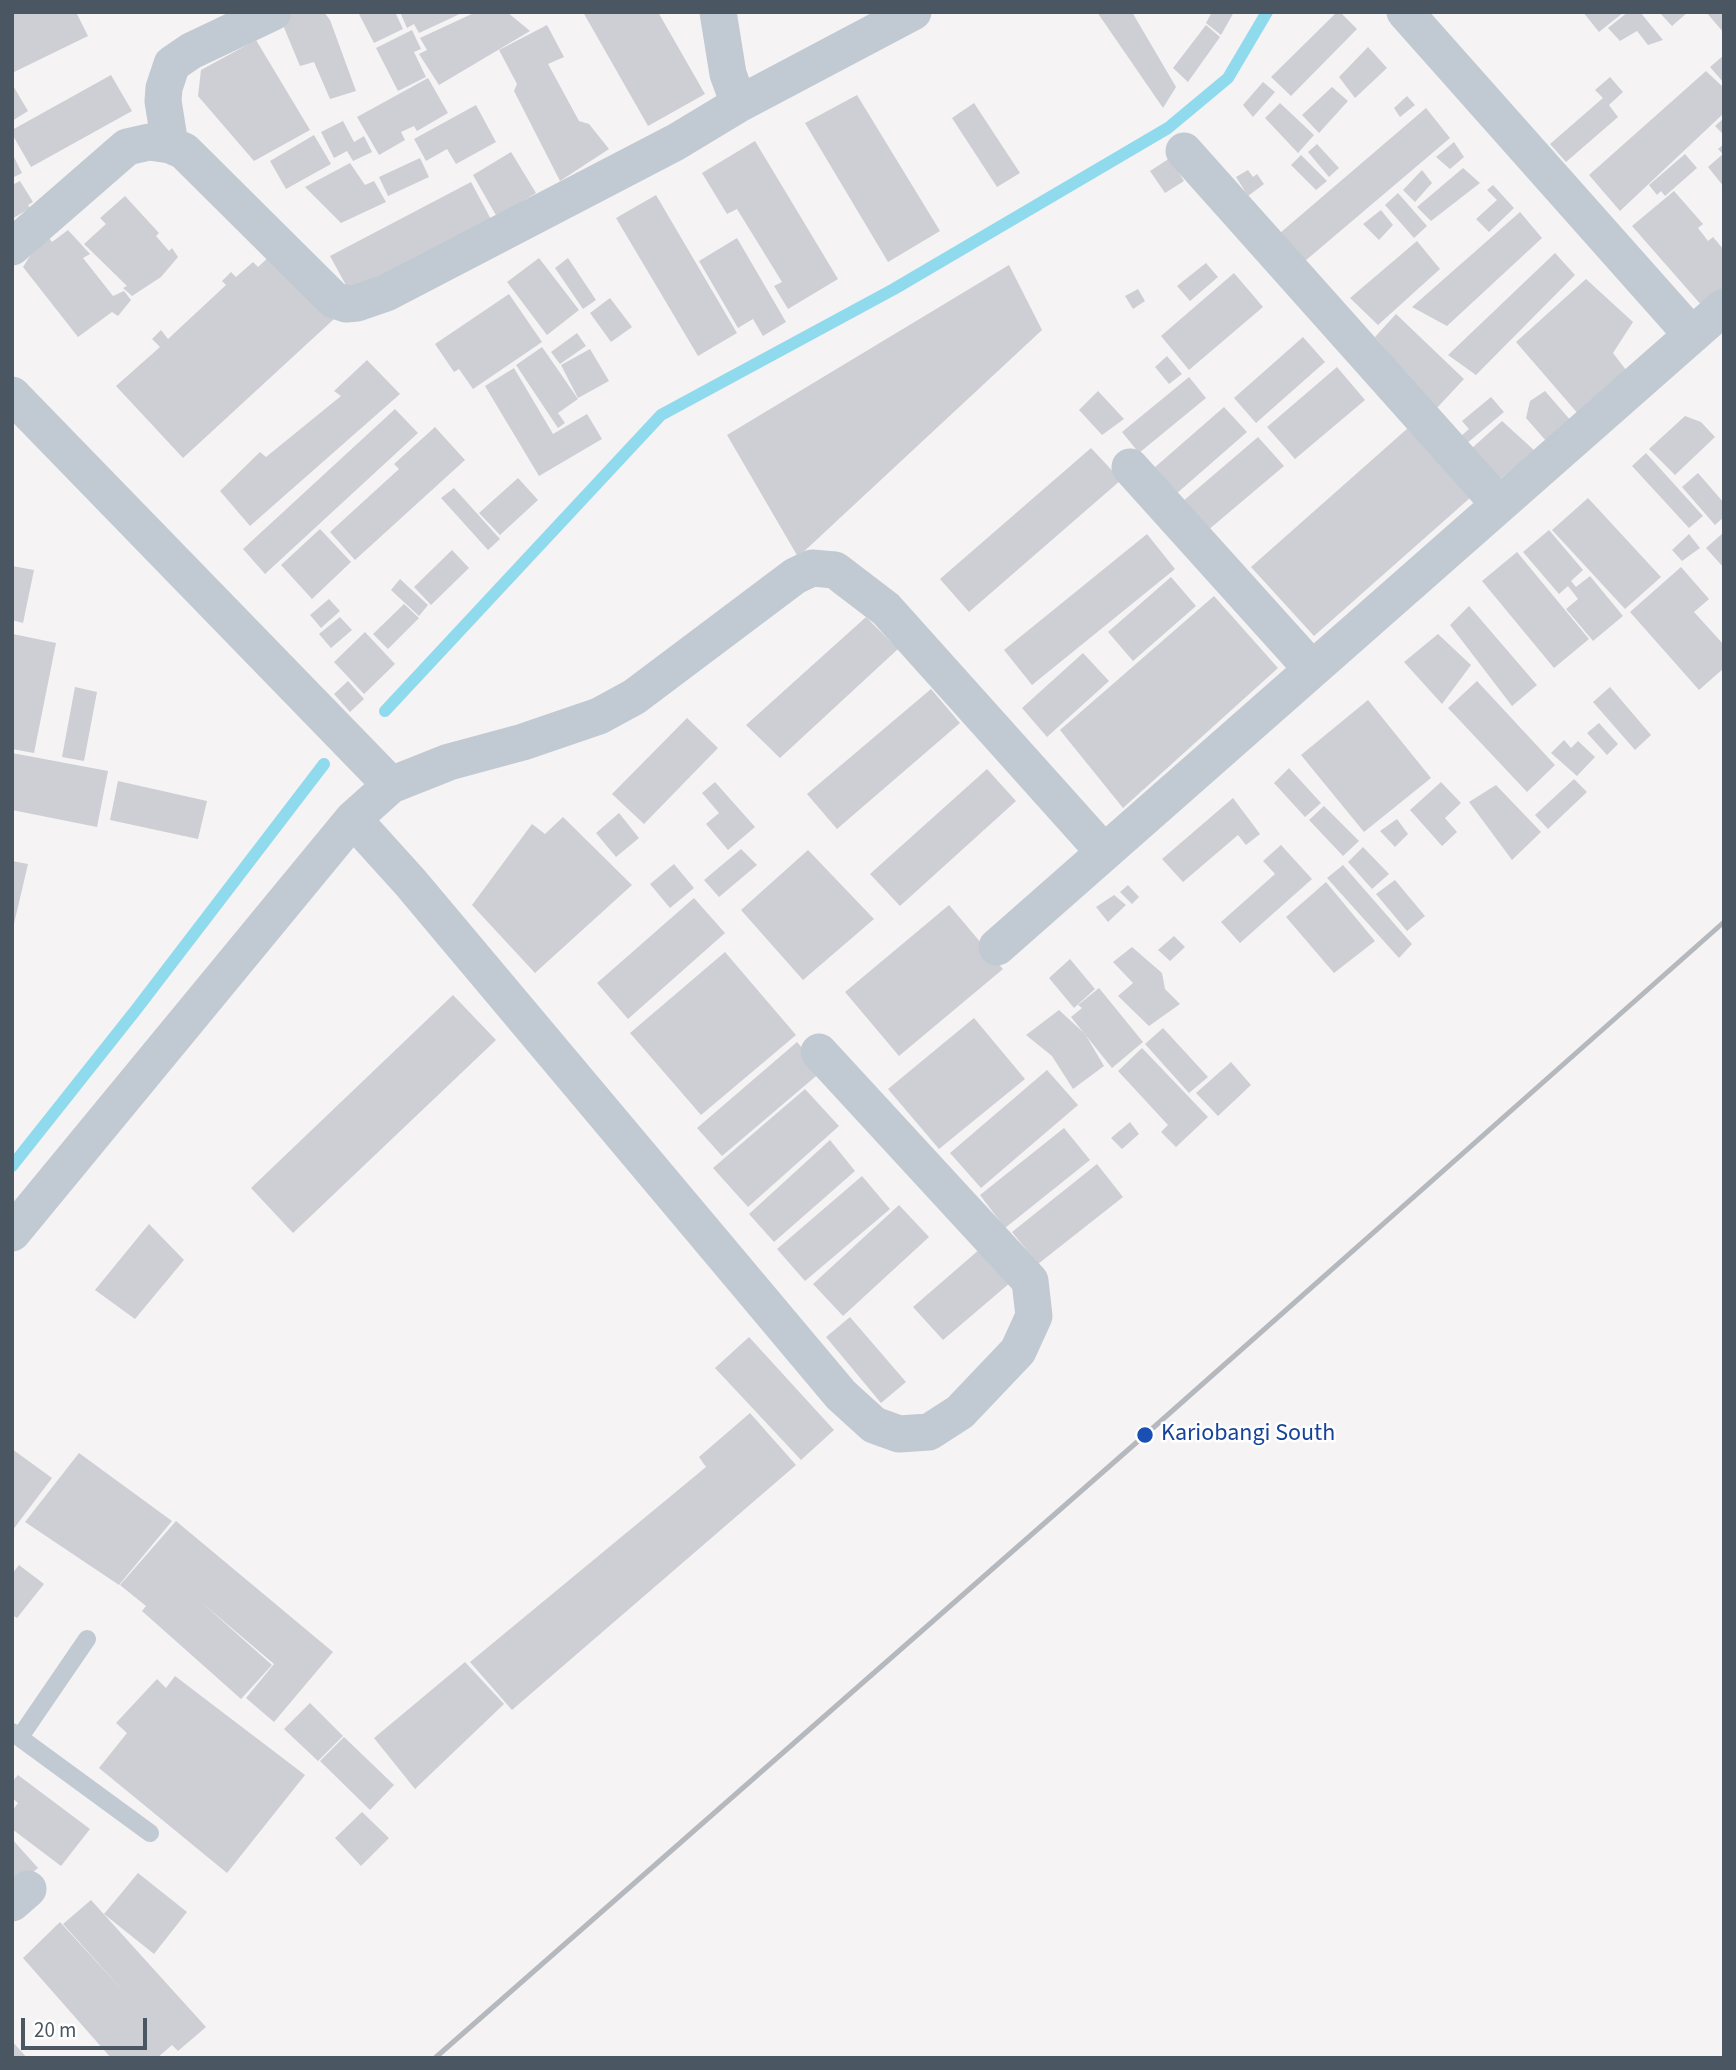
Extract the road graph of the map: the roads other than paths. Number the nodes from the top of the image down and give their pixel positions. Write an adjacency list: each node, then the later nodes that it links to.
1 (273, 12): 6 (street)
2 (718, 12): 5 (street)
3 (913, 12): 5 (street)
4 (1405, 12): 10 (street)
5 (739, 104): 6 (street)
6 (170, 145): 8 (street)
7 (1185, 151): 13 (street)
8 (12, 247)
9 (1724, 307): 10 (street)
10 (1692, 335): 13 (street)
11 (12, 396): 15 (street)
12 (1130, 467): 14 (street)
13 (1499, 504): 14 (street)
14 (1312, 669): 17 (street)
15 (390, 785): 16 (street); 17 (street)
16 (352, 819): 19 (street); 20 (street)
17 (1104, 852): 18 (street)
18 (997, 947)
19 (819, 1052)
20 (12, 1233)
21 (87, 1639): 22 (lane)
22 (16, 1734): 23 (lane)
23 (150, 1833)

